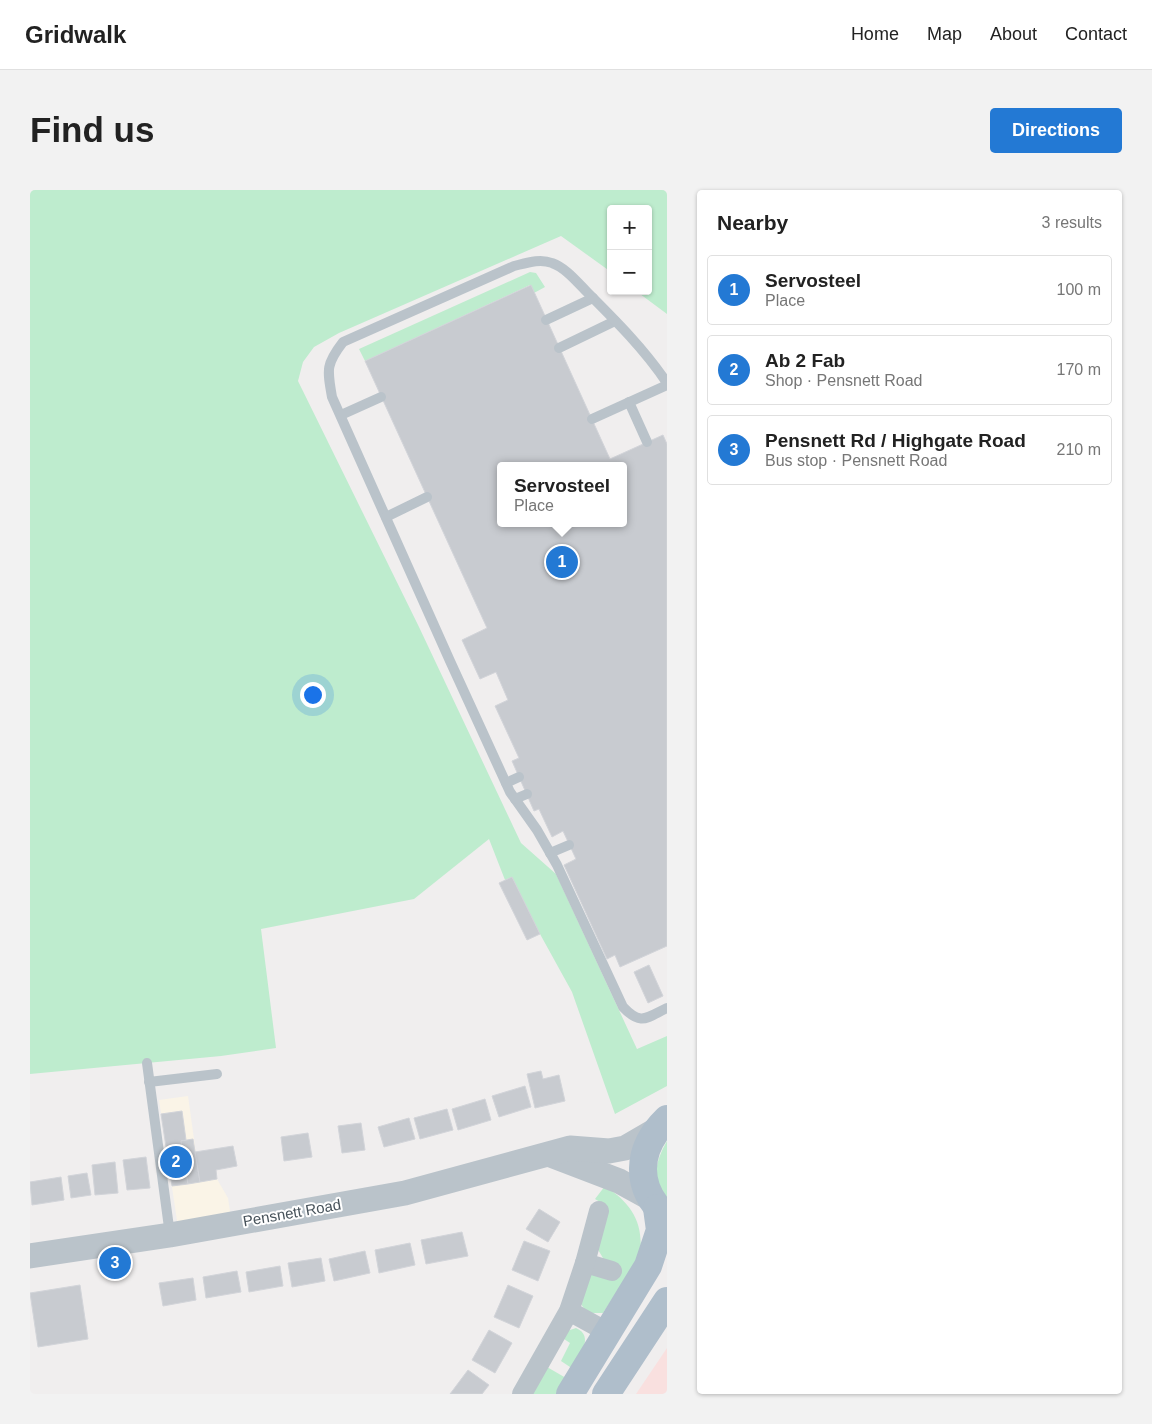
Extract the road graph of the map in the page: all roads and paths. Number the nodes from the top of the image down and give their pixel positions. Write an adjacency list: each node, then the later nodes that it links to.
1 (593, 298): 2 (lane); 3 (lane); 8 (lane)
2 (546, 320)
3 (615, 322): 4 (lane); 5 (lane)
4 (559, 348)
5 (667, 384): 7 (lane)
6 (381, 397): 8 (lane)
7 (629, 402): 9 (lane); 10 (lane)
8 (341, 416): 12 (lane)
9 (592, 419)
10 (647, 442)
11 (427, 497): 12 (lane)
12 (386, 517): 14 (lane)
13 (519, 777): 14 (lane)
14 (506, 783): 16 (lane)
15 (527, 794): 16 (lane)
16 (515, 799): 18 (lane)
17 (569, 845): 18 (lane)
18 (550, 853): 19 (lane)
19 (667, 1008)
20 (147, 1063): 22 (lane)
21 (217, 1074): 22 (lane)
22 (149, 1082): 27 (lane)
23 (662, 1124): 24 (street, Pensnett Road); 25 (main road)
24 (551, 1155): 25 (street); 27 (street, Pensnett Road)
25 (658, 1208): 33 (main road)
26 (599, 1211): 29 (street)
27 (170, 1235): 28 (street, Pensnett Road)
28 (30, 1256)
29 (585, 1263): 30 (street); 32 (street)
30 (612, 1271)
31 (667, 1301): 36 (main road)
32 (569, 1311): 33 (street); 34 (street)
33 (609, 1333): 35 (main road)
34 (522, 1394)
35 (570, 1394)
36 (606, 1394)

